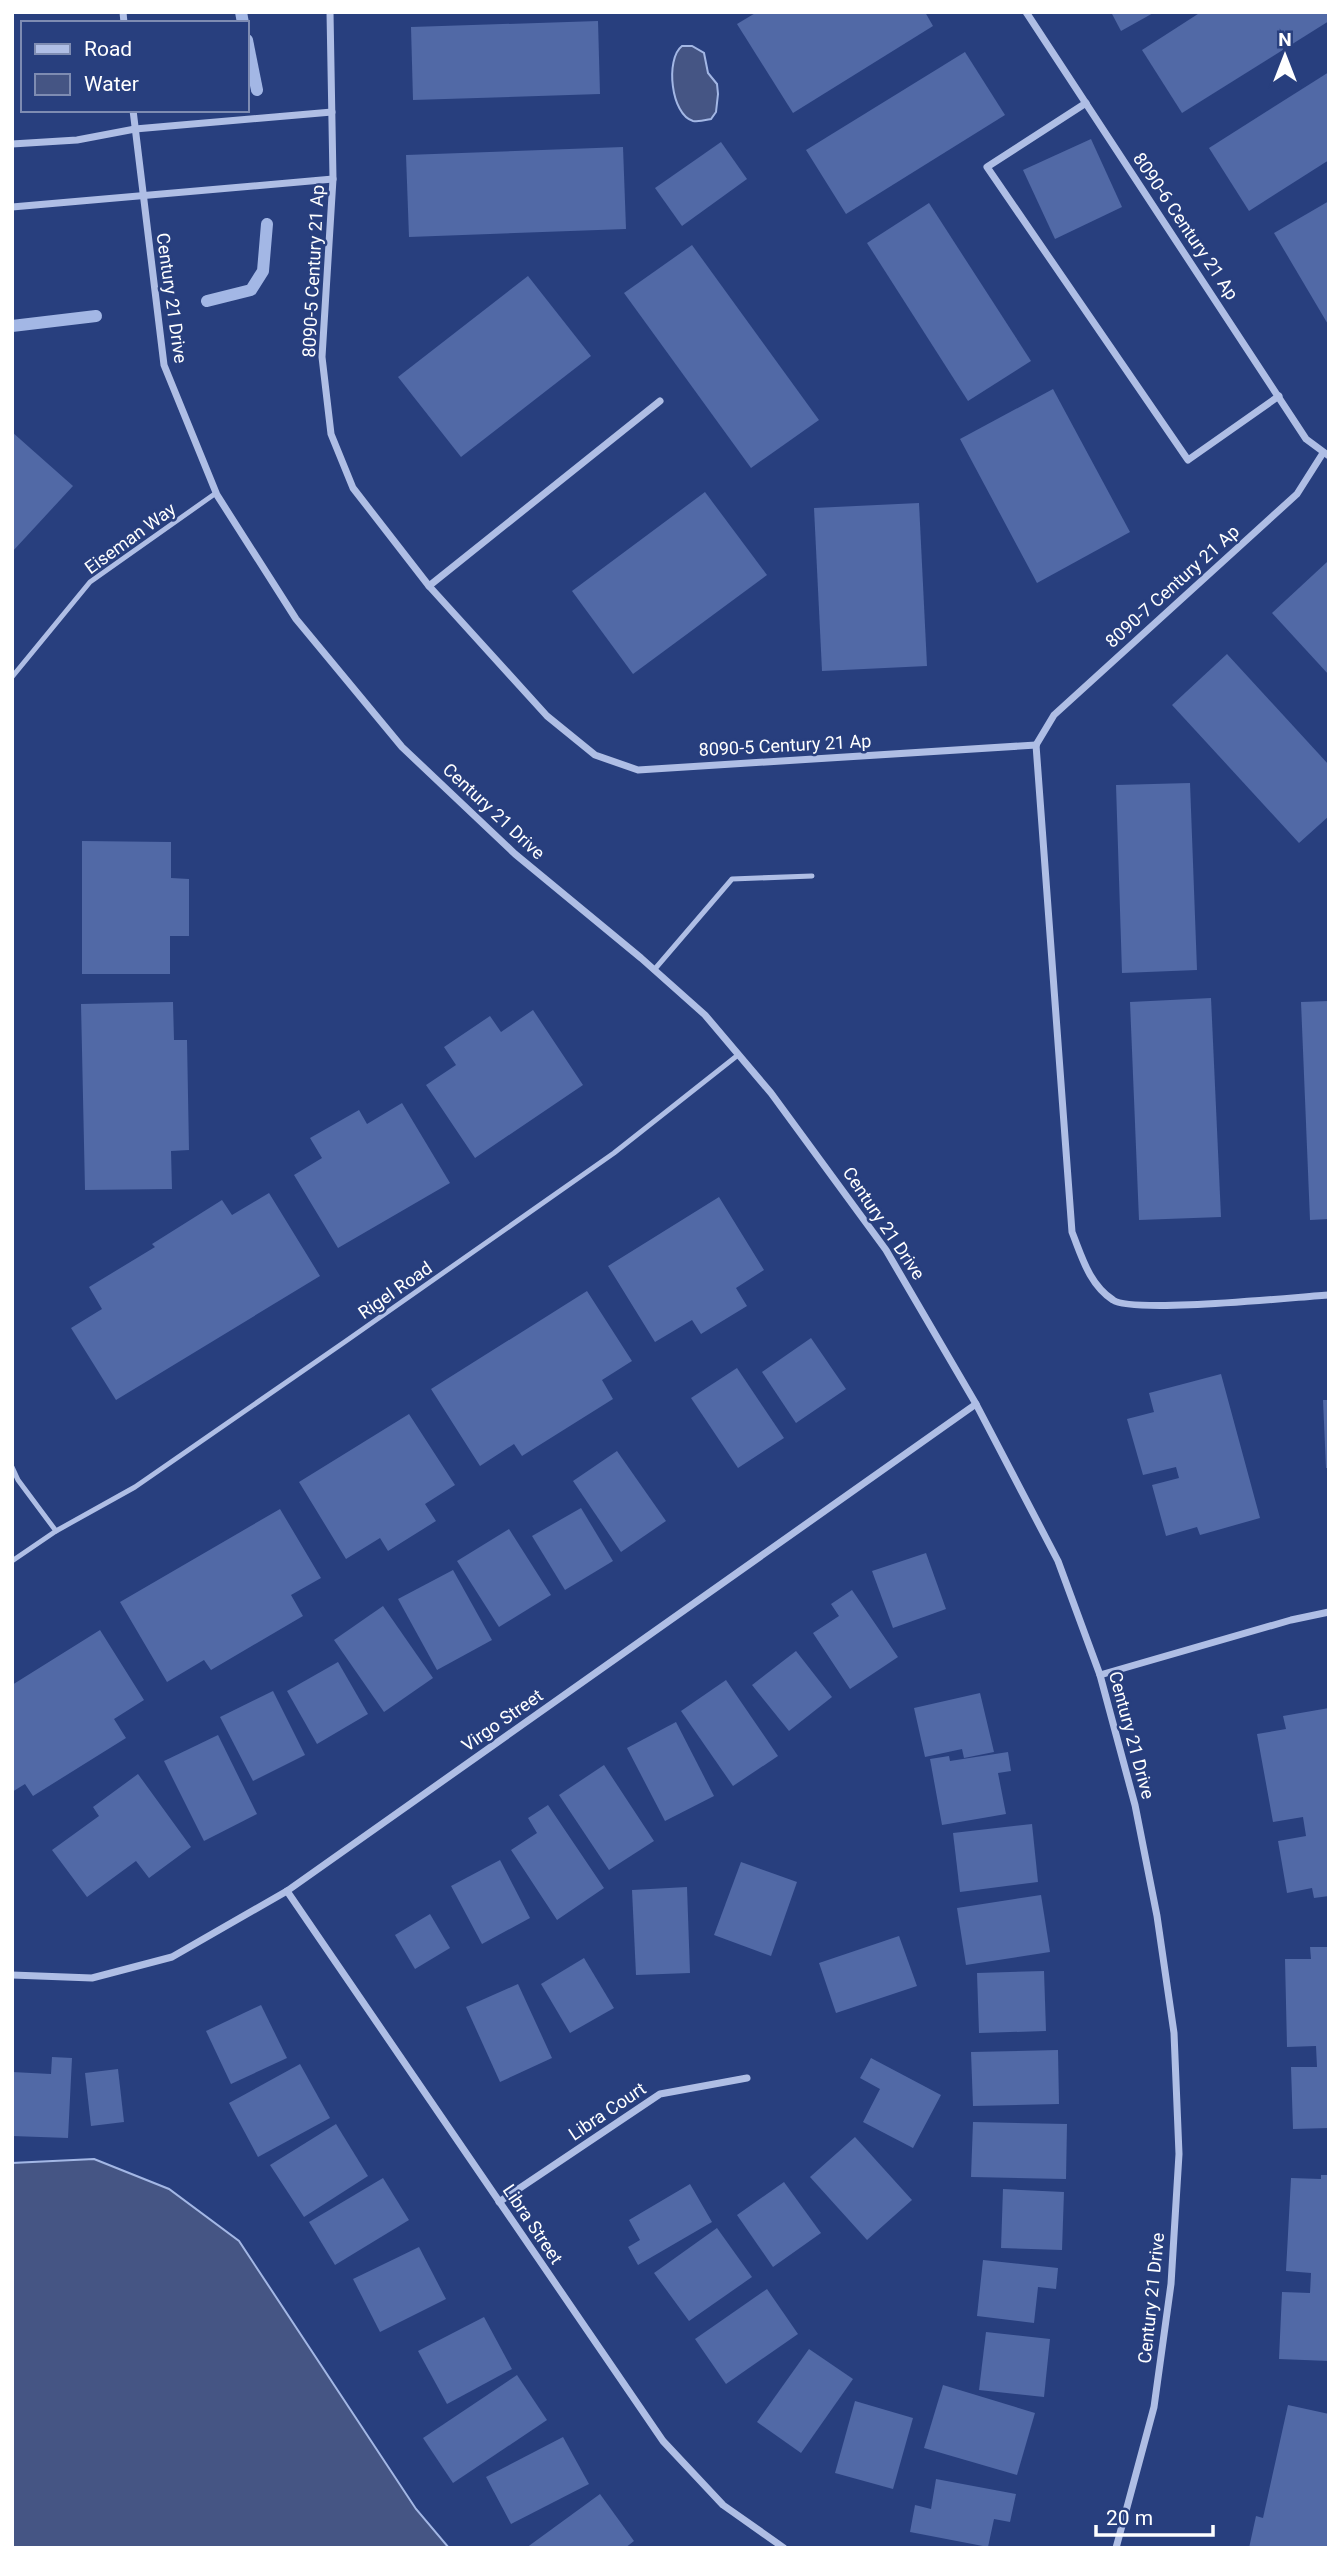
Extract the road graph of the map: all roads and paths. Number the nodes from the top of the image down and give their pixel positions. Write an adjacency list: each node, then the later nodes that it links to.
1 (330, 12): 5 (street, 8090-5 Century 21 Ap)
2 (1026, 12): 3 (street, 8090-6 Century 21 Ap)
3 (1086, 103): 11 (street, 8090-6 Century 21 Ap); 11 (street)
4 (133, 112): 6 (street, Century 21 Drive)
5 (332, 113): 6 (street); 8 (street, 8090-5 Century 21 Ap)
6 (135, 130): 7 (street); 9 (street, Century 21 Drive)
7 (12, 144)
8 (333, 179): 9 (street); 15 (street, 8090-5 Century 21 Ap)
9 (142, 195): 10 (street); 14 (street, Century 21 Drive)
10 (12, 207)
11 (1279, 396): 13 (street, 8090-6 Century 21 Ap)
12 (660, 401): 15 (street)
13 (1326, 454): 17 (street, 8090-7 Century 21 Ap)
14 (216, 493): 16 (lane, Eiseman Way); 19 (street, Century 21 Drive)
15 (429, 586): 17 (street, 8090-5 Century 21 Ap)
16 (12, 677)
17 (1036, 745): 21 (street)
18 (812, 876): 19 (lane)
19 (654, 970): 20 (street, Century 21 Drive)
20 (738, 1055): 22 (street, Century 21 Drive); 24 (lane, Rigel Road)
21 (1329, 1295)
22 (976, 1404): 27 (street, Century 21 Drive); 28 (street, Virgo Street)
23 (12, 1466): 24 (lane)
24 (56, 1531): 25 (lane, Rigel Road)
25 (12, 1561)
26 (1329, 1612): 27 (street)
27 (1100, 1675): 33 (street, Century 21 Drive)
28 (287, 1891): 29 (street, Virgo Street); 31 (street, Libra Street)
29 (12, 1975)
30 (747, 2078): 31 (street, Libra Court)
31 (499, 2202): 32 (street, Libra Street)
32 (784, 2548)
33 (1116, 2548)

